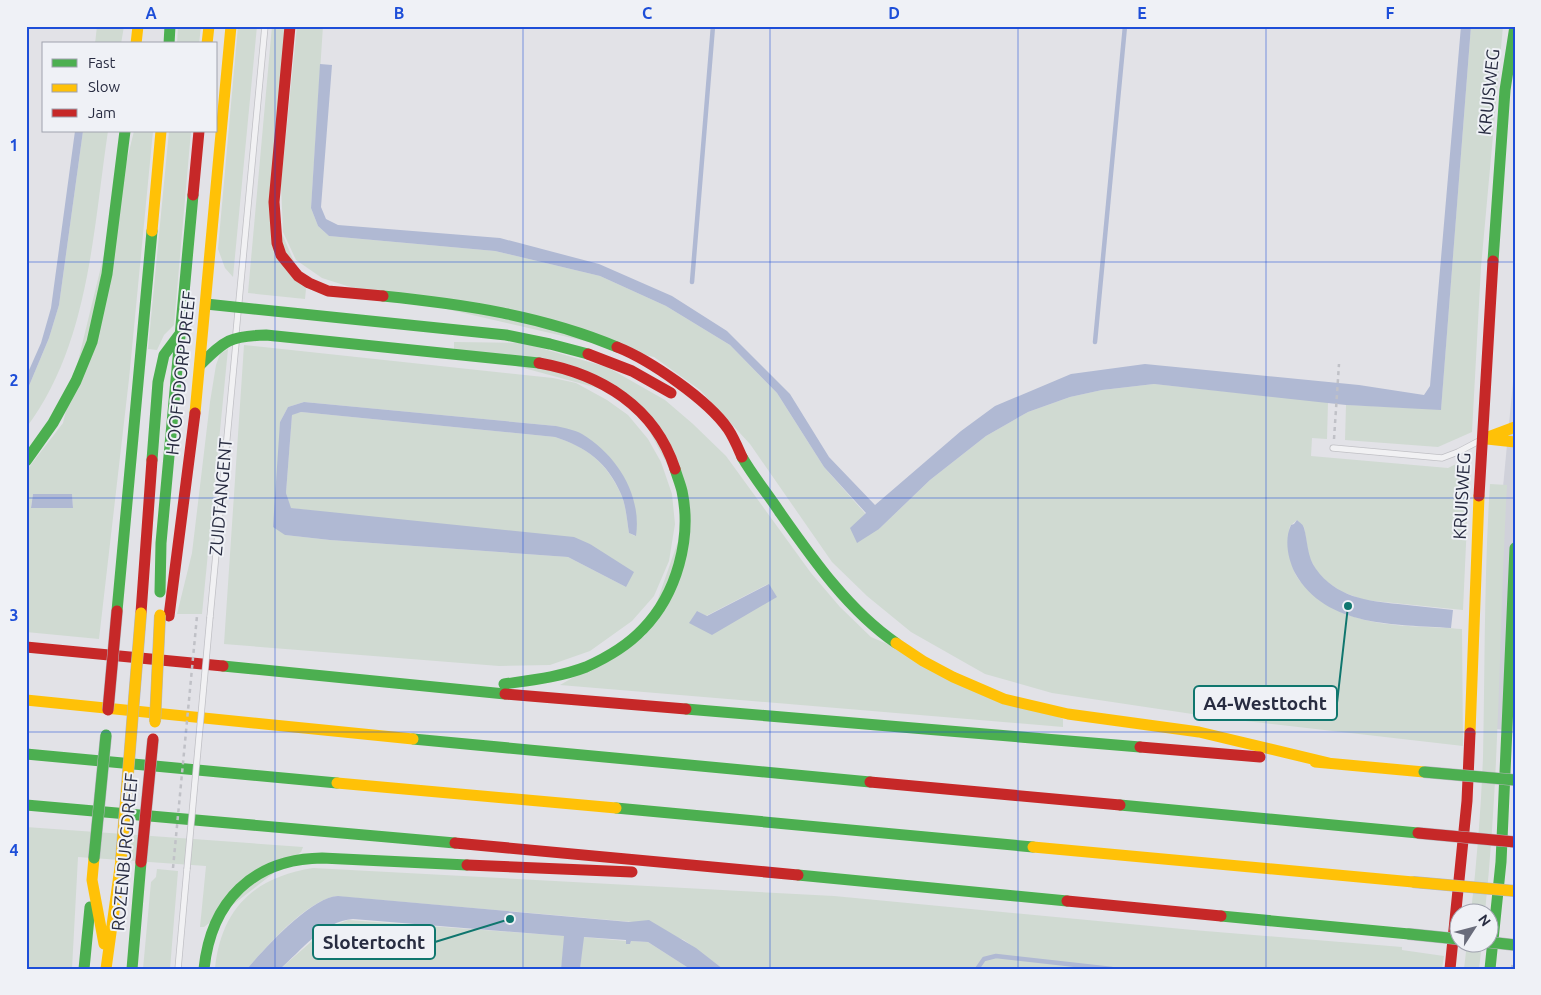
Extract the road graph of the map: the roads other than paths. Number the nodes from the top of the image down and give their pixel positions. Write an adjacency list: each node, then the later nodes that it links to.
1 (138, 26): 8 (main road)
2 (170, 26): 9 (main road)
3 (209, 26): 10 (main road)
4 (231, 26): 15 (main road, HOOFDDORPDREEF)
5 (265, 26): 16 (lane, ZUIDTANGENT)
6 (290, 26): 26 (main road)
7 (1514, 26): 23 (main road, KRUISWEG)
8 (136, 42)
9 (169, 42)
10 (207, 42)
11 (125, 132): 27 (main road)
12 (161, 132): 41 (main road, ROZENBURGDREEF, bridge)
13 (199, 132): 14 (main road, HOOFDDORPDREEF)
14 (188, 256): 15 (main road); 17 (main road, HOOFDDORPDREEF)
15 (206, 304): 16 (main road); 17 (main road); 19 (main road, HOOFDDORPDREEF)
16 (239, 307): 18 (lane, ZUIDTANGENT); 20 (main road)
17 (180, 333): 29 (main road, HOOFDDORPDREEF); 33 (main road, HOOFDDORPDREEF, bridge)
18 (236, 336): 19 (main road); 31 (main road); 49 (lane, ZUIDTANGENT, bridge)
19 (200, 365): 29 (main road, HOOFDDORPDREEF)
20 (681, 399)
21 (703, 418): 26 (main road)
22 (1515, 427): 23 (main road)
23 (1483, 439): 24 (main road); 25 (lane); 51 (main road, KRUISWEG)
24 (1515, 442)
25 (1333, 448)
26 (743, 459): 36 (main road)
27 (26, 461)
28 (1515, 548): 52 (main road)
29 (165, 615): 34 (main road, HOOFDDORPDREEF, bridge)
30 (26, 648): 31 (main road)
31 (462, 690): 36 (main road)
32 (26, 700): 39 (main road, bridge)
33 (131, 737): 46 (main road, ROZENBURGDREEF, bridge)
34 (154, 739): 48 (main road, ROZENBURGDREEF, bridge)
35 (26, 754): 42 (main road, bridge)
36 (1329, 763): 37 (main road, bridge)
37 (1515, 780)
38 (26, 805): 40 (main road)
39 (1515, 842)
40 (830, 878): 43 (main road, bridge); 50 (main road)
41 (92, 880): 46 (main road, ROZENBURGDREEF); 47 (main road)
42 (1515, 891)
43 (1448, 938)
44 (1498, 943): 45 (main road, bridge)
45 (1515, 945)
46 (106, 965)
47 (84, 969)
48 (132, 969)
49 (178, 969)
50 (204, 969)
51 (1450, 969)
52 (1490, 969)

